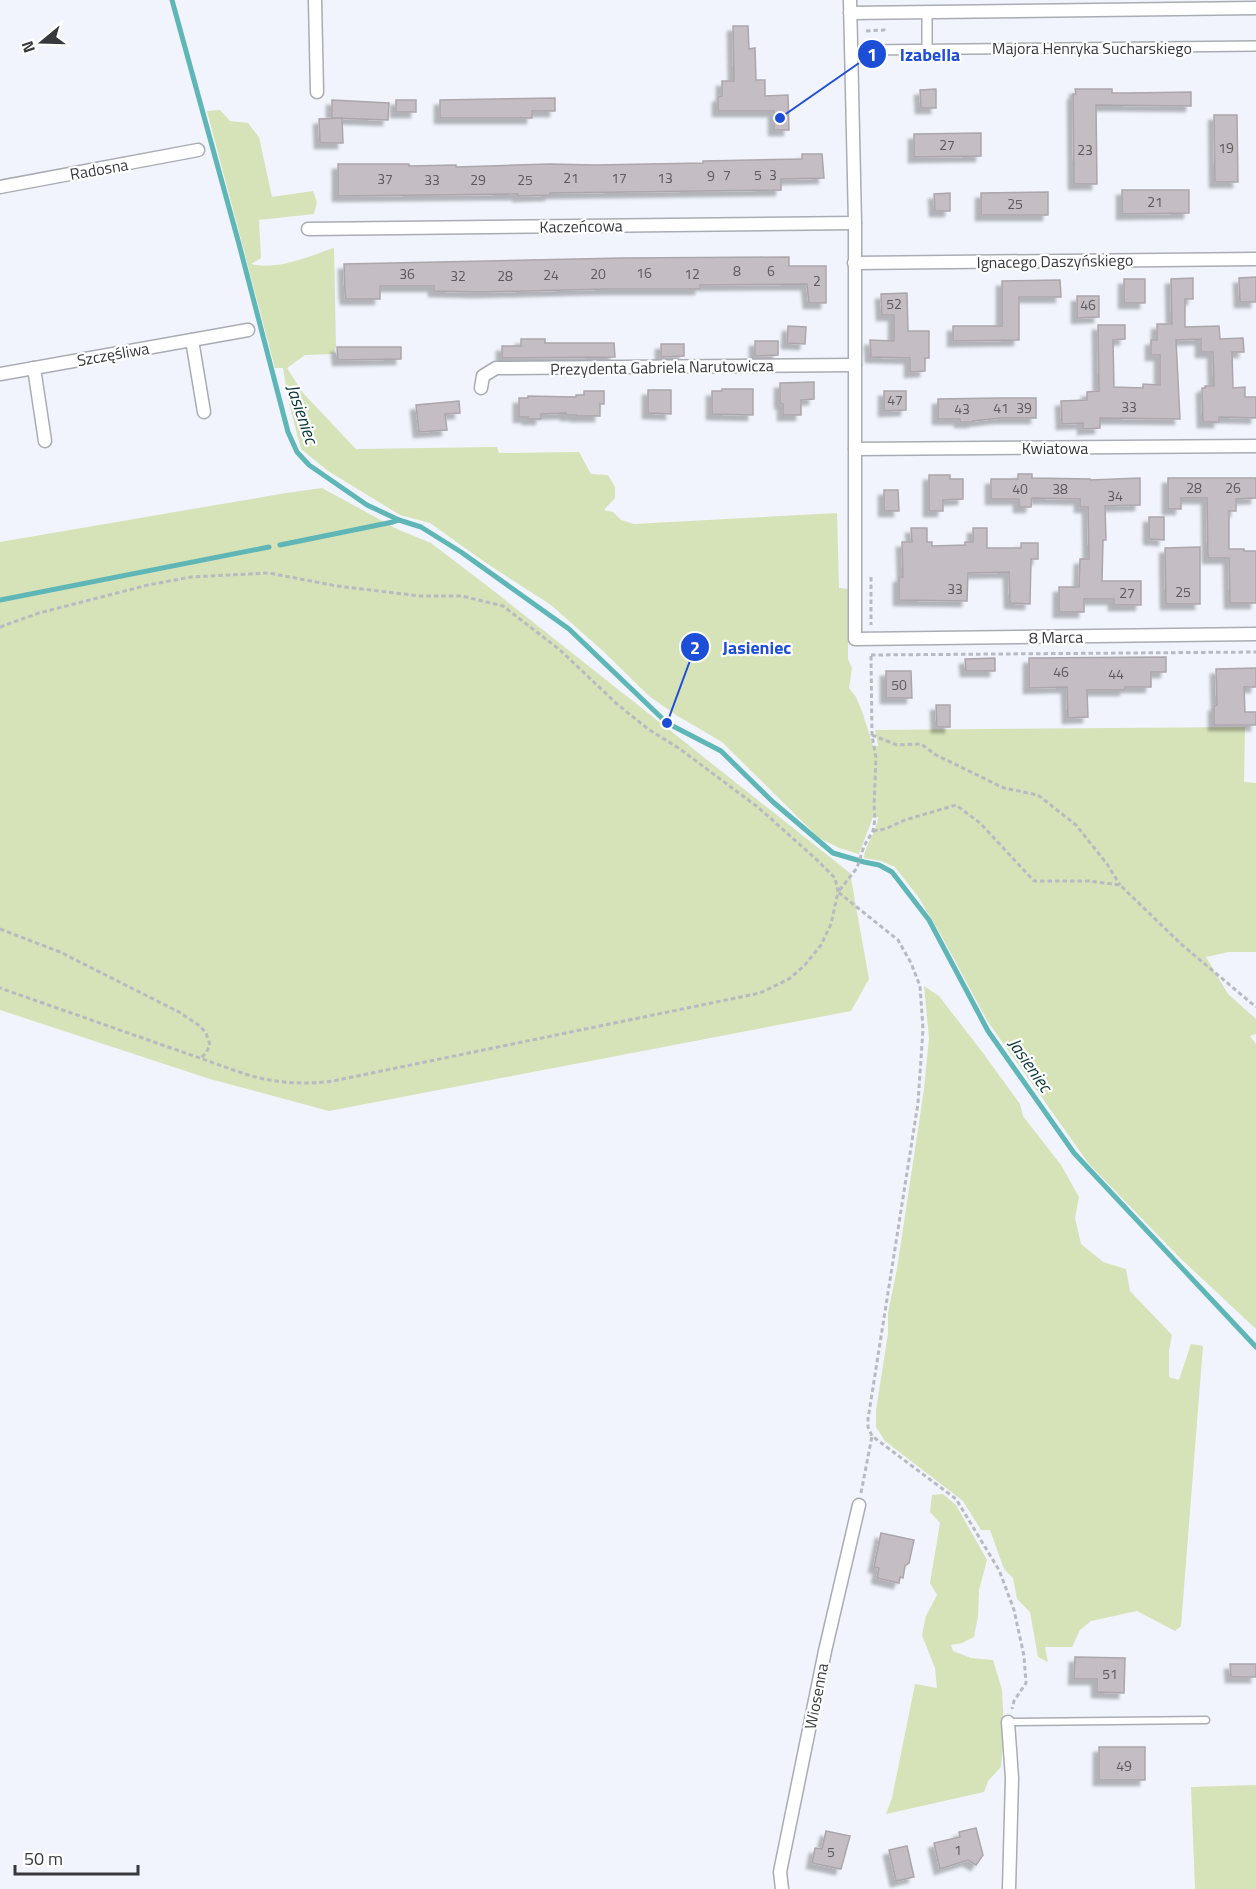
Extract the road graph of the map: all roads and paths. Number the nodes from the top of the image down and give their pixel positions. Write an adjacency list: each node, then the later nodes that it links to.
1 (315, 0): 9 (street)
2 (850, 0): 5 (street)
3 (1256, 8): 4 (street)
4 (927, 12): 5 (street); 7 (street)
5 (850, 13): 12 (street)
6 (1256, 46): 7 (street, Majora Henryka Sucharskiego)
7 (927, 49): 8 (street, Majora Henryka Sucharskiego)
8 (866, 50)
9 (317, 92)
10 (198, 150): 11 (street, Radosna)
11 (0, 187)
12 (855, 224): 13 (street, Kaczeńcowa); 15 (street)
13 (308, 229)
14 (1256, 259): 15 (street, Ignacego Daszyńskiego)
15 (854, 263): 18 (street)
16 (248, 330): 17 (street, Szczęśliwa)
17 (192, 340): 19 (street, Szczęśliwa); 22 (street)
18 (855, 365): 21 (street, Prezydenta Gabriela Narutowicza); 25 (street)
19 (34, 368): 20 (street, Szczęśliwa); 23 (street)
20 (0, 374)
21 (481, 388)
22 (204, 412)
23 (45, 441)
24 (1256, 446): 25 (street, Kwiatowa)
25 (855, 449): 27 (street, 8 Marca)
26 (0, 627): 32 (path)
27 (1256, 634)
28 (871, 656): 29 (path)
29 (872, 735): 30 (path); 31 (path)
30 (873, 831): 31 (path); 32 (path)
31 (1120, 885): 35 (path)
32 (838, 892): 36 (path); 37 (path)
33 (0, 929): 36 (path)
34 (0, 988): 36 (path)
35 (1256, 1007)
36 (200, 1059)
37 (872, 1436): 38 (path); 40 (path)
38 (859, 1505): 41 (street, Wiosenna)
39 (1206, 1720): 40 (lane)
40 (1008, 1722): 42 (street)
41 (782, 1889)
42 (1009, 1889)

